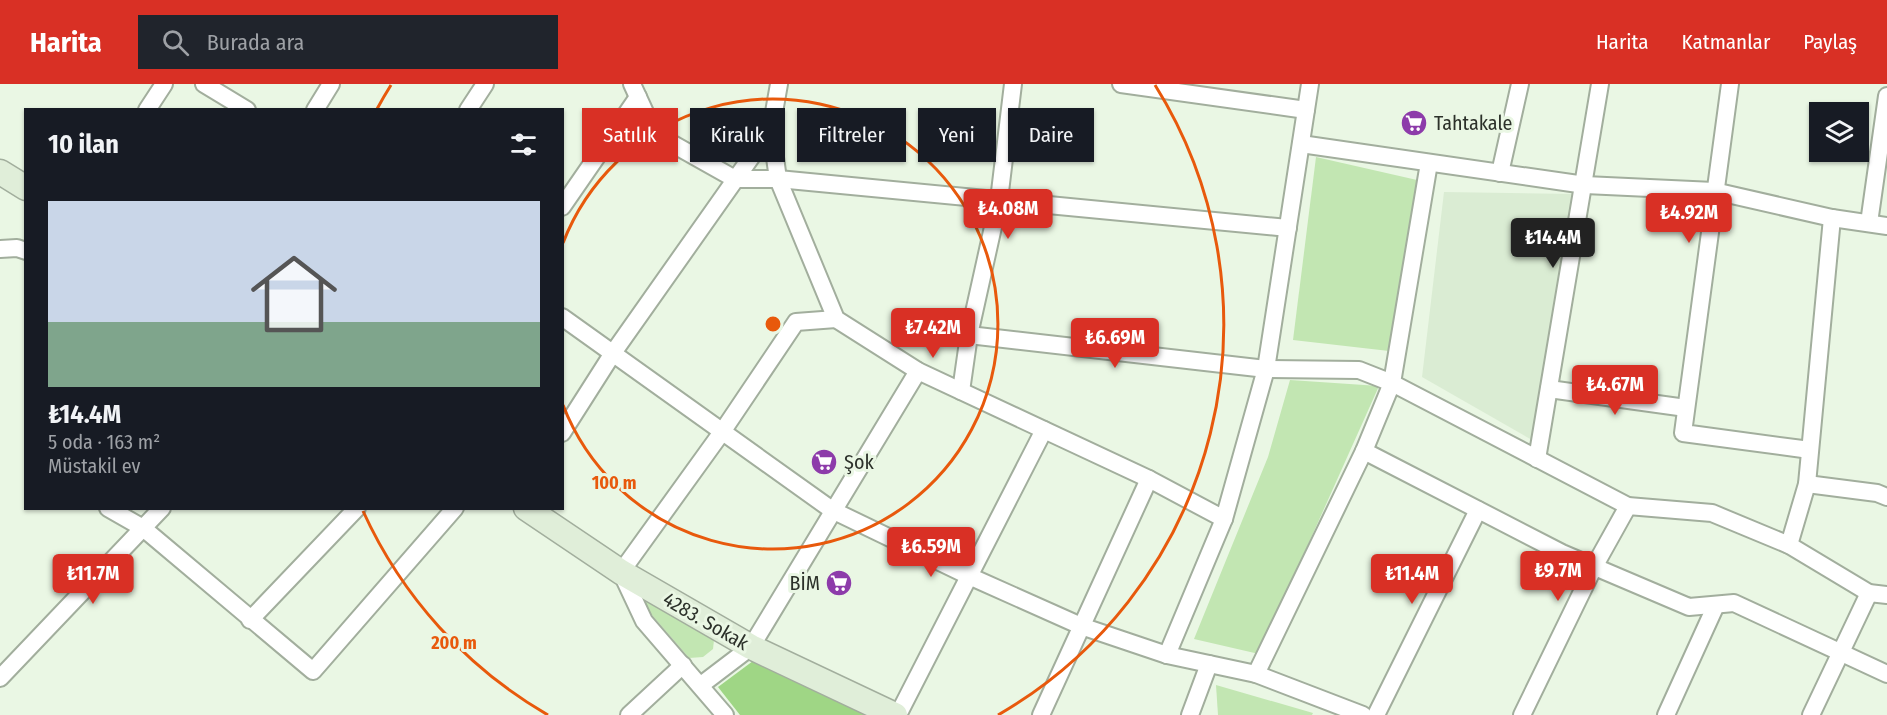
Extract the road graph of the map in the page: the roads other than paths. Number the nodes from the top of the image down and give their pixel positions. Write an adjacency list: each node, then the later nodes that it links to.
1 (164, 84): 14 (street)
2 (204, 84): 15 (street)
3 (331, 84): 16 (street)
4 (484, 84): 17 (street)
5 (1013, 84): 31 (street)
6 (1122, 84): 19 (street)
7 (1310, 84): 19 (street)
8 (1520, 84): 25 (street)
9 (1600, 84): 28 (street)
10 (1730, 84): 30 (street)
11 (775, 87): 18 (street)
12 (635, 91): 26 (street); 32 (street)
13 (1887, 96): 34 (street)
14 (148, 108)
15 (245, 108)
16 (316, 108)
17 (469, 108)
18 (773, 108)
19 (1306, 110): 20 (street)
20 (1301, 144): 23 (street); 36 (street)
21 (747, 162): 26 (street)
22 (776, 162): 27 (street)
23 (1429, 163): 25 (street); 45 (street)
24 (0, 172): 29 (street)
25 (1500, 173): 28 (street)
26 (735, 179): 27 (street); 42 (street)
27 (778, 179): 31 (street); 40 (street)
28 (1585, 185): 30 (street); 46 (street)
29 (24, 187)
30 (1714, 190): 33 (street); 48 (street)
31 (999, 200): 36 (street); 41 (street)
32 (564, 204)
33 (1832, 218): 34 (street); 52 (street)
34 (1869, 224): 35 (street)
35 (1887, 226)
36 (1288, 228): 43 (street)
37 (0, 249): 38 (street)
38 (24, 250)
39 (564, 318): 42 (street)
40 (836, 319): 44 (street); 51 (street)
41 (969, 335): 43 (street); 47 (street)
42 (613, 353): 49 (street); 51 (street)
43 (1266, 369): 45 (street); 66 (street)
44 (918, 371): 47 (street); 64 (street)
45 (1392, 383): 53 (street); 54 (street)
46 (1549, 389): 48 (street); 54 (street)
47 (961, 391): 50 (street)
48 (1686, 408): 52 (street)
49 (564, 430)
50 (1044, 430): 55 (street); 71 (street)
51 (722, 432): 64 (street); 70 (street)
52 (1810, 450): 56 (street)
53 (1364, 451): 65 (street); 82 (street)
54 (1537, 459): 58 (street)
55 (1149, 479): 66 (street); 76 (street)
56 (1807, 484): 57 (street); 68 (street)
57 (1887, 497)
58 (1628, 506): 68 (street); 69 (street)
59 (112, 510): 67 (street)
60 (160, 510): 67 (street)
61 (355, 510): 75 (street)
62 (453, 510): 75 (street)
63 (529, 510): 70 (street, 4283. Sokak)
64 (832, 510): 71 (street); 77 (street)
65 (1478, 510): 69 (street); 92 (street)
66 (1224, 519): 78 (street)
67 (143, 528): 75 (street); 84 (street)
68 (1789, 545): 72 (street)
69 (1594, 567): 74 (street); 93 (street)
70 (621, 572): 77 (street, 4283. Sokak); 81 (street)
71 (969, 576): 76 (street); 88 (street)
72 (1869, 592): 73 (street); 79 (street)
73 (1887, 595)
74 (1716, 605): 79 (street); 94 (street)
75 (250, 620)
76 (1081, 626): 78 (street); 89 (street)
77 (751, 647): 85 (street); 88 (street, 4283. Sokak)
78 (1167, 655): 80 (street)
79 (1841, 655): 83 (street); 95 (street)
80 (1209, 664): 82 (street); 90 (street)
81 (683, 665): 85 (street); 86 (street)
82 (1256, 674): 91 (street)
83 (1887, 674)
84 (0, 678)
85 (701, 685): 87 (street)
86 (629, 715)
87 (725, 715)
88 (896, 715)
89 (1041, 715)
90 (1190, 715)
91 (1363, 715)
92 (1376, 715)
93 (1522, 715)
94 (1666, 715)
95 (1811, 715)

